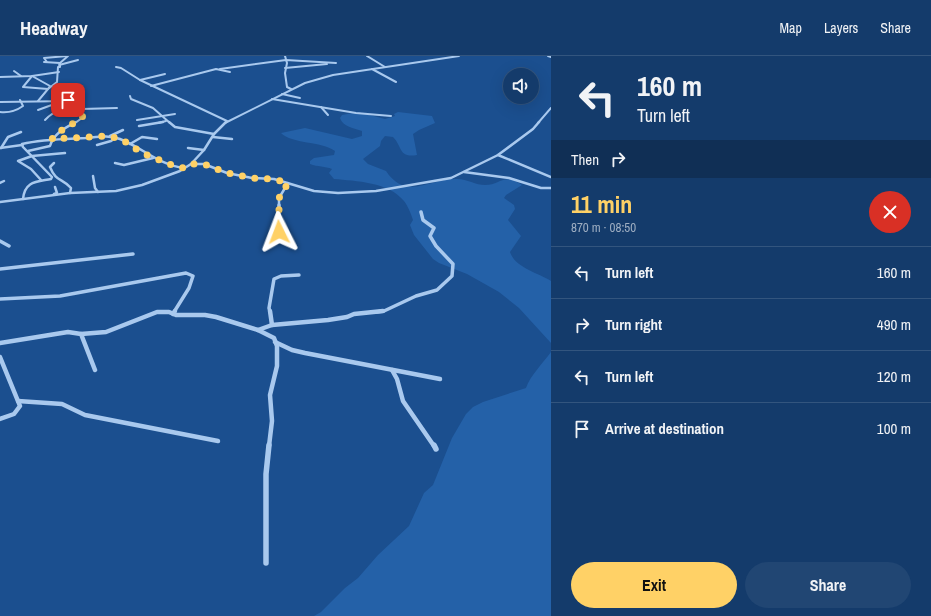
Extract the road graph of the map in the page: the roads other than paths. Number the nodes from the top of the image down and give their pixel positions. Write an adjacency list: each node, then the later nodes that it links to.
1 (68, 56): 9 (street); 9 (street)
2 (285, 56): 7 (street)
3 (369, 56): 5 (street); 13 (street)
4 (459, 56): 13 (street)
5 (362, 58)
6 (78, 60): 9 (street)
7 (286, 60): 8 (street); 14 (street); 15 (street)
8 (336, 63)
9 (60, 64): 11 (street); 18 (street)
10 (330, 64): 14 (street)
11 (52, 65)
12 (116, 67): 27 (street)
13 (386, 67): 16 (street)
14 (286, 68): 32 (street)
15 (220, 69): 19 (street); 30 (street)
16 (372, 69): 21 (street); 32 (street)
17 (14, 71): 23 (street)
18 (59, 72): 24 (street); 31 (street)
19 (230, 72)
20 (165, 74): 27 (street)
21 (382, 74): 26 (street); 29 (street)
22 (6, 76): 23 (street); 25 (street); 28 (street)
23 (24, 76): 24 (street)
24 (32, 76): 31 (street); 31 (street)
25 (0, 77)
26 (380, 78)
27 (140, 80): 30 (street)
28 (0, 81)
29 (396, 82)
30 (150, 86): 53 (street)
31 (48, 89): 39 (street)
32 (291, 89): 33 (street)
33 (282, 94): 35 (street); 36 (street)
34 (130, 96): 49 (street)
35 (300, 98)
36 (272, 99): 41 (street); 53 (street)
37 (20, 100): 39 (street); 40 (street); 46 (street)
38 (68, 100): 39 (street); 42 (street); 45 (street)
39 (38, 101)
40 (0, 102)
41 (319, 106): 48 (street); 50 (street)
42 (82, 108): 43 (street); 51 (street); 63 (street)
43 (117, 108)
44 (551, 108): 74 (street)
45 (38, 110)
46 (0, 112)
47 (175, 114): 49 (street)
48 (328, 115)
49 (162, 116): 52 (street); 54 (street)
50 (390, 116)
51 (45, 120)
52 (137, 120)
53 (227, 120): 58 (street)
54 (166, 121): 55 (street); 58 (street)
55 (139, 126)
56 (123, 130): 59 (street)
57 (21, 132): 68 (street)
58 (214, 134): 60 (street)
59 (108, 136): 61 (street); 63 (street)
60 (212, 137): 62 (street); 70 (street)
61 (115, 138): 65 (street); 67 (street)
62 (232, 138)
63 (52, 139): 66 (street); 71 (street)
64 (158, 139): 65 (street)
65 (130, 144): 75 (street)
66 (22, 145): 68 (street); 71 (street)
67 (97, 145)
68 (0, 148)
69 (188, 148): 70 (street)
70 (204, 150): 78 (street)
71 (28, 151): 73 (street)
72 (65, 154): 73 (street)
73 (32, 156): 83 (street); 83 (street)
74 (498, 156): 80 (street); 82 (street)
75 (154, 158): 77 (street); 79 (street)
76 (54, 163): 90 (street)
77 (114, 163)
78 (191, 164): 79 (street); 86 (street)
79 (185, 168): 89 (street)
80 (463, 172): 86 (street); 88 (street)
81 (92, 176): 89 (street)
82 (551, 177)
83 (40, 180): 93 (street)
84 (4, 181): 85 (street)
85 (0, 183)
86 (288, 183): 96 (street)
87 (55, 186): 91 (street)
88 (551, 188)
89 (98, 192): 90 (street)
90 (70, 193): 91 (street)
91 (54, 195): 93 (street)
92 (0, 198): 94 (street)
93 (23, 198): 94 (street)
94 (0, 202)
95 (421, 212): 104 (street)
96 (279, 232)
97 (0, 241): 98 (street)
98 (9, 246)
99 (133, 254): 100 (street)
100 (0, 269)
101 (299, 275): 104 (street)
102 (0, 299): 103 (street)
103 (173, 314): 105 (street); 106 (street)
104 (272, 325): 105 (street)
105 (258, 330): 107 (street)
106 (81, 334): 108 (street); 110 (street)
107 (275, 342): 111 (street); 117 (street)
108 (0, 343)
109 (0, 357): 113 (street)
110 (95, 370)
111 (392, 370): 112 (street); 116 (street)
112 (440, 379)
113 (18, 401): 114 (street); 115 (street)
114 (0, 419)
115 (218, 441)
116 (436, 449)
117 (266, 563)

